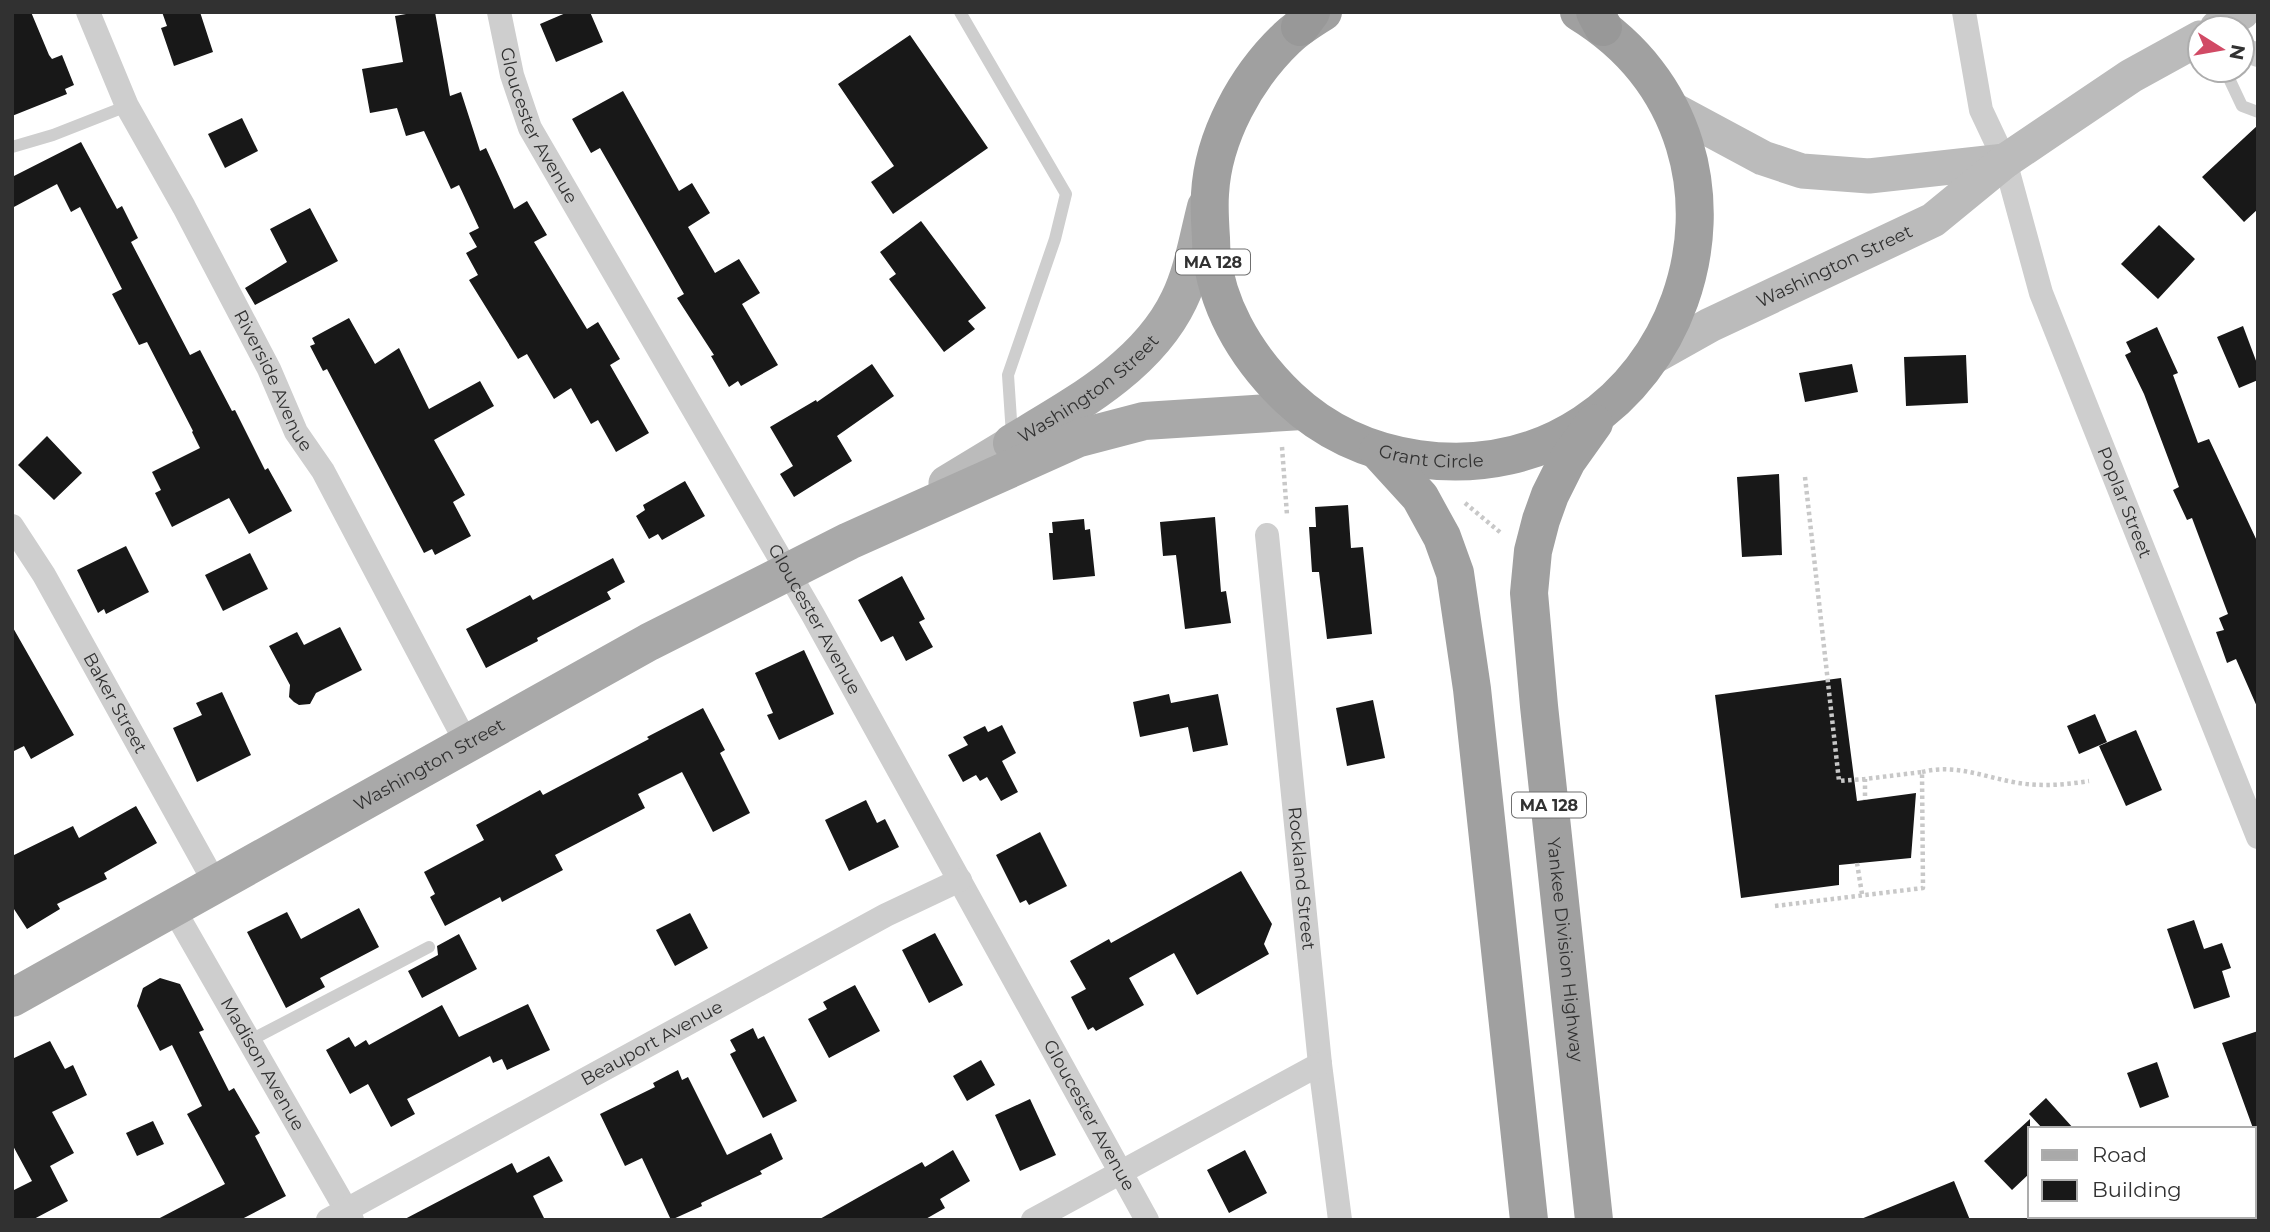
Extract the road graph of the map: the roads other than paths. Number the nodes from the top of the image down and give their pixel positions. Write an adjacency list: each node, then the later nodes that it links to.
1 (88, 12): 9 (street, Riverside Avenue)
2 (499, 12): 23 (street, Gloucester Avenue)
3 (960, 12): 18 (lane)
4 (1964, 12): 13 (street, Poplar Street)
5 (1311, 17): 14 (highway, Grant Circle / MA 128)
6 (1593, 17): 10 (highway, Grant Circle / MA 128)
7 (2186, 46): 13 (main road, Washington Street)
8 (2232, 84): 11 (lane)
9 (127, 106): 12 (lane); 24 (street, Riverside Avenue)
10 (1670, 108): 13 (main road, Washington Street); 15 (highway, Grant Circle / MA 128)
11 (2258, 112)
12 (12, 147)
13 (2005, 161): 15 (main road, Washington Street); 25 (street, Poplar Street)
14 (1210, 191): 17 (highway, Grant Circle / MA 128); 18 (main road, Washington Street)
15 (1653, 356): 16 (highway, Grant Circle / MA 128)
16 (1606, 408): 19 (highway, Grant Circle); 39 (highway, Yankee Division Highway / MA 128)
17 (1302, 411): 19 (highway, Grant Circle / MA 128); 22 (main road, Washington Street)
18 (1012, 443): 22 (main road, Washington Street)
19 (1378, 451): 38 (highway, MA 128)
20 (12, 526): 27 (street, Baker Street)
21 (1267, 534): 32 (street, Rockland Street)
22 (849, 541): 23 (main road, Washington Street)
23 (789, 573): 24 (main road, Washington Street); 26 (street, Gloucester Avenue)
24 (470, 742): 27 (main road, Washington Street)
25 (2258, 837)
26 (960, 880): 33 (street, Gloucester Avenue); 34 (street, Beauport Avenue)
27 (215, 883): 28 (main road, Washington Street)
28 (173, 908): 30 (main road, Washington Street); 31 (street, Madison Avenue)
29 (429, 947): 31 (lane)
30 (12, 998)
31 (249, 1041): 34 (street, Madison Avenue)
32 (1320, 1064): 33 (street); 37 (street, Rockland Street)
33 (1120, 1173): 35 (street); 36 (street, Gloucester Avenue)
34 (342, 1217)
35 (1033, 1220)
36 (1147, 1220)
37 (1340, 1220)
38 (1529, 1220)
39 (1594, 1220)

